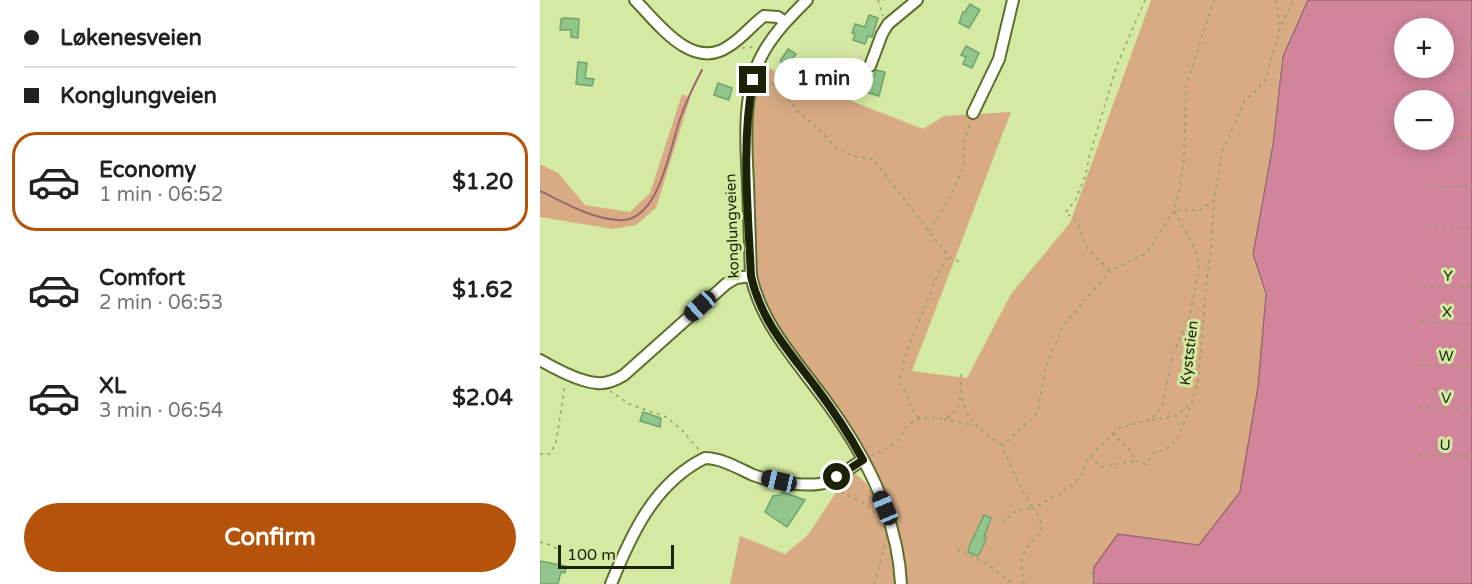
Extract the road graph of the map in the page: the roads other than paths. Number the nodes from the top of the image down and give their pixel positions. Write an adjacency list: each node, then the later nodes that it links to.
1 (635, 0): 5 (street)
2 (807, 0): 5 (street, konglungveien)
3 (917, 0): 6 (street)
4 (1013, 0): 7 (street)
5 (785, 22): 8 (street, konglungveien)
6 (870, 66)
7 (973, 114)
8 (751, 276): 9 (street); 10 (street, konglungveien)
9 (540, 360)
10 (863, 460): 11 (street); 12 (street, konglungveien)
11 (611, 584)
12 (901, 584)

